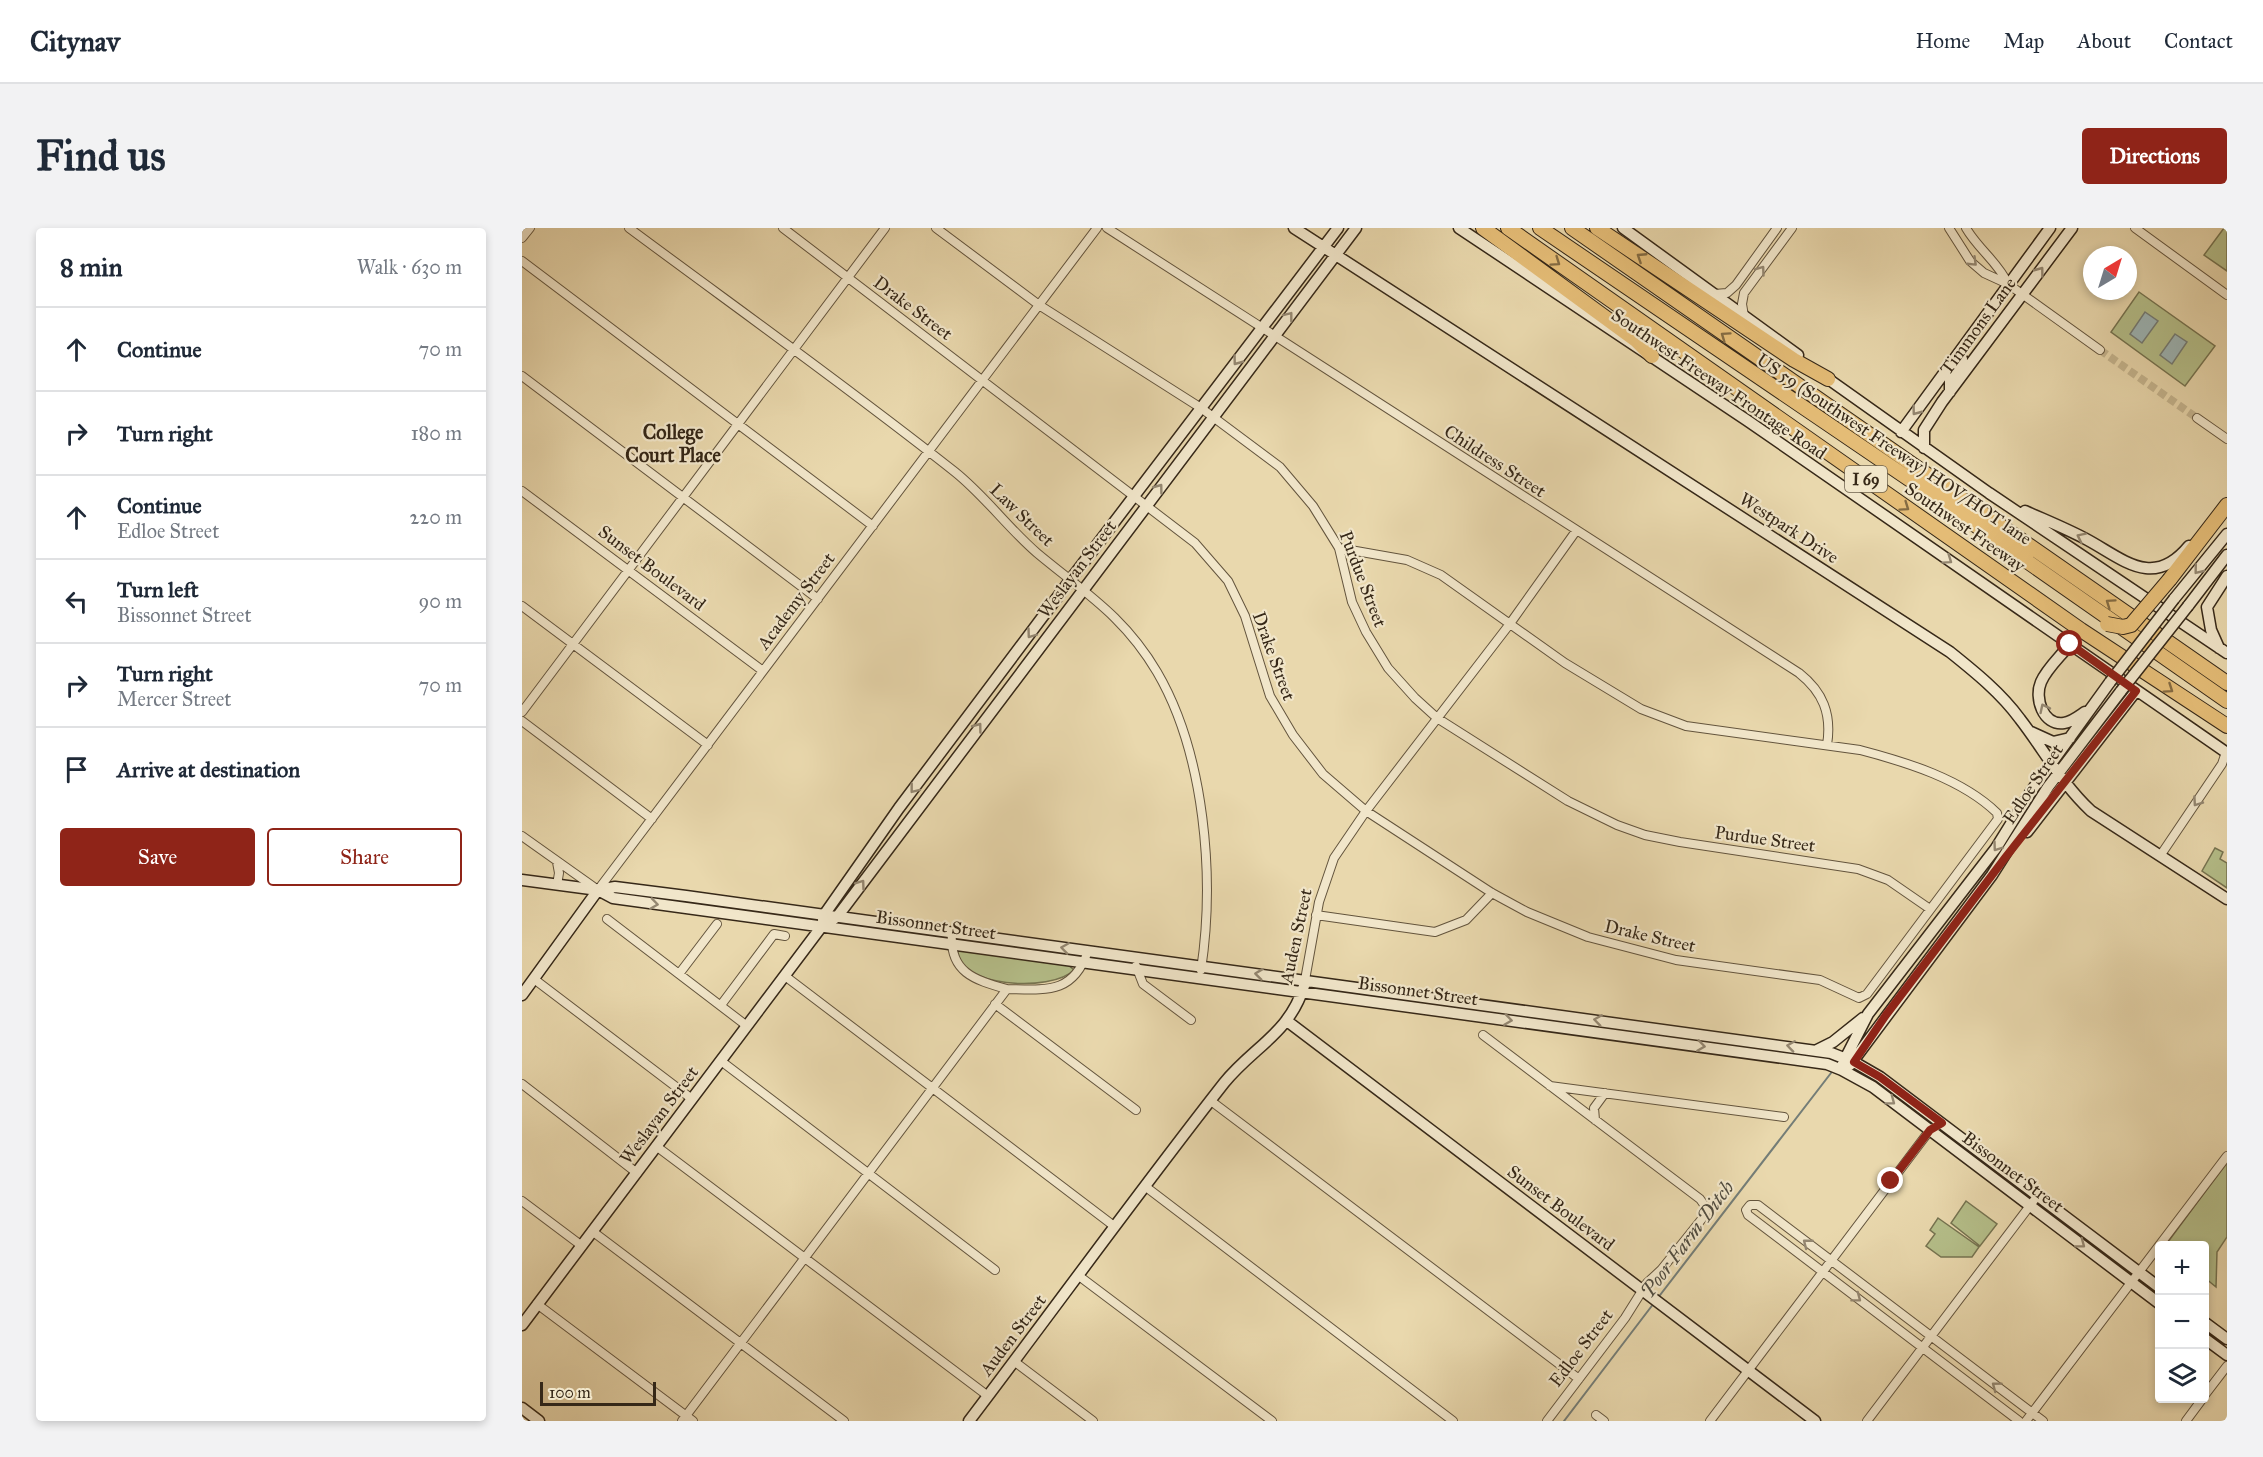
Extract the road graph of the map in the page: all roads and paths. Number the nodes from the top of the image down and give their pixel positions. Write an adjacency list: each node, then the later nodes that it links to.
1 (530, 228): 25 (street)
2 (629, 228): 41 (street, Law Street)
3 (783, 228): 30 (street, Drake Street)
4 (885, 228): 30 (street)
5 (936, 228): 35 (street, Purdue Street)
6 (1097, 228): 35 (street, Academy Street)
7 (1107, 228): 38 (street, Childress Street)
8 (1294, 228): 27 (main road, Westpark Drive)
9 (1338, 228): 27 (main road, Weslayan Street)
10 (1356, 228): 28 (main road, Weslayan Street)
11 (1459, 228): 43 (main road, Southwest Freeway Frontage Road)
12 (1484, 228): 43 (highway)
13 (1508, 228): 94 (highway, Southwest Freeway / I 69, one-way to 94)
14 (1540, 228): 40 (highway, US 59 (Southwest Freeway) HOV/HOT lane)
15 (1572, 228): 84 (highway, Southwest Freeway / I 69, one-way to 15)
16 (1597, 228): 45 (highway, one-way to 16)
17 (1623, 228): 33 (main road)
18 (1792, 228): 26 (street)
19 (1949, 228): 31 (street, one-way to 31)
20 (1966, 228): 31 (street)
21 (2050, 228): 31 (main road, Timmons Lane)
22 (2072, 228): 32 (main road, Timmons Lane, one-way to 22)
23 (2135, 228): 34 (street)
24 (1775, 231): 26 (street); 33 (street)
25 (522, 238)
26 (1783, 241): 36 (street, one-way to 26)
27 (1324, 247): 28 (main road, Westpark Drive); 38 (main road, Weslayan Street)
28 (1336, 255): 39 (main road, Weslayan Street, one-way to 28); 95 (main road, Westpark Drive)
29 (522, 261): 53 (street)
30 (848, 278): 41 (street); 46 (street, Drake Street)
31 (2008, 284): 32 (street); 37 (main road, Timmons Lane)
32 (2022, 293): 42 (street); 47 (main road, Timmons Lane)
33 (1714, 294): 36 (main road)
34 (2227, 295)
35 (1039, 305): 46 (street, Academy Street); 50 (street, Purdue Street)
36 (1744, 316): 45 (main road)
37 (1984, 316): 47 (main road); 48 (main road, Timmons Lane)
38 (1261, 328): 39 (street, Childress Street); 50 (main road, Weslayan Street, one-way to 50)
39 (1273, 336): 51 (main road, Weslayan Street); 66 (street, Childress Street)
40 (1696, 336): 76 (highway); 86 (highway, US 59 (Southwest Freeway) HOV/HOT lane)
41 (793, 350): 53 (street); 57 (street, Law Street)
42 (2100, 350)
43 (1652, 356): 78 (main road, Southwest Freeway Frontage Road, one-way to 78)
44 (522, 376): 61 (street)
45 (1828, 379): 54 (main road)
46 (983, 380): 57 (street, Academy Street); 60 (street, Drake Street)
47 (1950, 392): 49 (main road, Timmons Lane)
48 (1930, 393): 49 (street); 54 (main road, Timmons Lane, one-way to 54)
49 (1942, 402): 56 (main road, Timmons Lane)
50 (1201, 408): 51 (street, Purdue Street); 60 (main road, Weslayan Street)
51 (1212, 417): 63 (main road, Weslayan Street, one-way to 51); 68 (street, Purdue Street)
52 (2197, 418): 55 (street)
53 (738, 424): 61 (street); 65 (street)
54 (1901, 432): 56 (main road)
55 (2227, 439)
56 (1924, 448): 59 (main road)
57 (928, 452): 65 (street, Academy Street); 72 (street, Law Street)
58 (522, 491): 70 (street, Sunset Boulevard)
59 (1989, 493): 62 (main road, one-way to 59); 81 (main road)
60 (1134, 496): 63 (street, Drake Street); 72 (main road, Weslayan Street)
61 (683, 497): 70 (street); 74 (street)
62 (2227, 498)
63 (1146, 505): 73 (main road, Weslayan Street); 103 (street, Drake Street)
64 (2227, 505): 76 (highway, bridge)
65 (873, 526): 74 (street, Academy Street)
66 (1576, 531): 77 (street, Auden Street); 98 (street, Childress Street)
67 (2225, 537): 80 (main road, Edloe Street, one-way to 80, bridge)
68 (1339, 548): 77 (street); 92 (street, Purdue Street)
69 (2227, 555): 82 (main road, Edloe Street, bridge)
70 (628, 570): 79 (street); 83 (street, Sunset Boulevard)
71 (2227, 576): 81 (main road)
72 (1071, 579): 73 (street, Law Street); 87 (main road, Weslayan Street, one-way to 87)
73 (1084, 589): 90 (main road, Weslayan Street); 129 (street, Law Street)
74 (818, 599): 83 (street, Academy Street)
75 (522, 606): 79 (street)
76 (2107, 624): 80 (highway, bridge)
77 (1509, 625): 92 (street, Auden Street); 98 (street)
78 (2070, 644): 85 (main road, Southwest Freeway Frontage Road); 89 (main road, one-way to 78)
79 (573, 645): 91 (street); 97 (street)
80 (2138, 646): 82 (highway, bridge); 89 (main road, Edloe Street, bridge)
81 (2223, 650)
82 (2150, 654): 88 (highway); 101 (main road, Edloe Street, bridge)
83 (763, 671): 97 (street, Academy Street)
84 (2227, 683)
85 (2136, 691): 99 (main road, Southwest Freeway Frontage Road); 101 (main road)
86 (2227, 701)
87 (981, 702): 90 (main road); 102 (main road, Weslayan Street, one-way to 102)
88 (2227, 706)
89 (2092, 707): 96 (main road, Edloe Street)
90 (991, 710): 104 (main road, Weslayan Street, one-way to 90)
91 (522, 712)
92 (1437, 718): 103 (street, Auden Street); 114 (street, Purdue Street)
93 (522, 720): 105 (street)
94 (2227, 726)
95 (2028, 731): 96 (main road); 100 (main road, Westpark Drive)
96 (2070, 737): 100 (main road, Edloe Street)
97 (708, 745): 105 (street, Academy Street)
98 (1827, 745): 114 (street, Edloe Street)
99 (2227, 752): 107 (street, one-way to 107)
100 (2051, 763): 101 (main road, Westpark Drive); 116 (main road, Edloe Street, one-way to 116)
101 (2062, 778): 107 (main road, Westpark Drive); 121 (main road, Edloe Street)
102 (899, 808): 104 (main road); 119 (main road, Weslayan Street)
103 (1366, 811): 112 (street, Drake Street); 115 (street, Auden Street)
104 (911, 818): 117 (main road, Weslayan Street, one-way to 104)
105 (652, 819): 111 (street, Academy Street)
106 (522, 836): 108 (street)
107 (2160, 856): 113 (main road, Westpark Drive)
108 (556, 862): 110 (street); 111 (street)
109 (522, 880): 110 (main road, Bissonnet Street)
110 (557, 885): 111 (main road, Bissonnet Street)
111 (598, 890): 119 (main road, Bissonnet Street); 132 (main road, Academy Street)
112 (1492, 893): 115 (street); 137 (street, Drake Street)
113 (2227, 899)
114 (1930, 909): 137 (street, Edloe Street)
115 (1316, 915): 133 (street, Auden Street)
116 (1944, 915): 121 (main road); 141 (main road, Edloe Street)
117 (837, 917): 119 (main road, Weslayan Street); 122 (main road, Bissonnet Street)
118 (606, 919): 130 (street)
119 (823, 920): 124 (main road, Bissonnet Street); 131 (main road, Weslayan Street)
120 (717, 924): 130 (street)
121 (1955, 924): 150 (main road, Edloe Street)
122 (952, 933): 124 (street); 125 (main road, Bissonnet Street, one-way to 122)
123 (785, 936): 140 (street)
124 (951, 945): 127 (main road, Bissonnet Street); 134 (street)
125 (1088, 951): 126 (main road, Bissonnet Street); 127 (street)
126 (1132, 957): 128 (street); 129 (main road, Bissonnet Street)
127 (1084, 962): 128 (main road, Bissonnet Street); 134 (street)
128 (1137, 969): 129 (main road, Bissonnet Street); 143 (street)
129 (1201, 972): 133 (main road, Bissonnet Street, one-way to 129); 135 (main road, Bissonnet Street)
130 (680, 974): 140 (street)
131 (784, 976): 145 (main road, Weslayan Street); 155 (street)
132 (534, 979): 136 (main road, Academy Street); 157 (street)
133 (1305, 980): 135 (main road, Auden Street); 139 (main road, Bissonnet Street)
134 (1007, 990): 138 (street)
135 (1302, 992): 142 (main road, Bissonnet Street); 144 (main road, Auden Street)
136 (522, 995)
137 (1864, 997)
138 (995, 1004): 155 (street); 159 (street)
139 (1480, 1004): 142 (main road); 146 (main road, Bissonnet Street, one-way to 139)
140 (721, 1005): 145 (street)
141 (1868, 1014): 149 (main road, Edloe Street); 150 (main road, Edloe Street)
142 (1479, 1016): 148 (main road, Bissonnet Street, one-way to 148)
143 (1191, 1020)
144 (1287, 1021): 158 (main road, Auden Street); 183 (main road, Sunset Boulevard)
145 (747, 1026): 151 (main road, Weslayan Street)
146 (1673, 1030): 148 (main road); 149 (main road, Bissonnet Street, one-way to 146)
147 (1483, 1035): 154 (street)
148 (1672, 1042): 152 (main road, Bissonnet Street, one-way to 152)
149 (1817, 1050): 150 (main road, Bissonnet Street)
150 (1849, 1060): 152 (main road, Edloe Street); 162 (main road, Bissonnet Street)
151 (721, 1061): 157 (main road, Weslayan Street); 167 (street)
152 (1842, 1070): 163 (main road, Bissonnet Street, one-way to 163)
153 (522, 1084): 166 (street)
154 (1549, 1086): 156 (street); 161 (street)
155 (933, 1089): 167 (street); 172 (street)
156 (1605, 1093): 160 (street); 161 (street)
157 (692, 1099): 164 (main road, Weslayan Street)
158 (1211, 1101): 168 (main road, Auden Street); 197 (street)
159 (1136, 1110)
160 (1784, 1117)
161 (1595, 1120): 183 (street, Edloe Street)
162 (1942, 1123): 163 (street); 169 (main road, Bissonnet Street)
163 (1930, 1130): 171 (main road, Bissonnet Street); 176 (street)
164 (656, 1146): 166 (main road, Weslayan Street); 175 (street)
165 (2227, 1156): 179 (street)
166 (636, 1173): 173 (main road, Weslayan Street)
167 (868, 1174): 175 (street); 177 (street)
168 (1146, 1187): 172 (main road, Auden Street); 210 (street)
169 (2038, 1196): 171 (street); 179 (main road, Bissonnet Street)
170 (522, 1201): 174 (street)
171 (2031, 1205): 181 (main road, Bissonnet Street, one-way to 181); 188 (street)
172 (1114, 1226): 180 (main road, Auden Street)
173 (592, 1231): 174 (main road, Weslayan Street); 191 (street)
174 (582, 1245): 185 (main road, Weslayan Street)
175 (805, 1258): 191 (street); 199 (street)
176 (1831, 1261): 178 (street); 178 (street, one-way to 178); 188 (street)
177 (995, 1270)
178 (1823, 1272): 192 (street, one-way to 192); 196 (street)
179 (2139, 1273): 181 (street); 182 (main road, Bissonnet Street)
180 (1079, 1275): 194 (main road, Auden Street); 209 (street)
181 (2131, 1282): 184 (main road, Bissonnet Street); 202 (street)
182 (2155, 1284)
183 (1646, 1293): 196 (main road, Sunset Boulevard); 197 (street, Edloe Street)
184 (2155, 1300)
185 (537, 1304): 186 (main road, Weslayan Street); 204 (street)
186 (523, 1320)
187 (2209, 1325): 189 (main road)
188 (1931, 1337): 192 (street); 202 (street, one-way to 188)
189 (2227, 1339)
190 (2209, 1341): 193 (main road)
191 (741, 1343): 204 (street); 206 (street)
192 (1923, 1348): 215 (street); 216 (street)
193 (2227, 1355)
194 (1015, 1362): 199 (main road, Auden Street); 208 (street)
195 (2227, 1366): 198 (street)
196 (1748, 1371): 213 (street); 214 (main road, Sunset Boulevard)
197 (1579, 1378): 211 (street, Edloe Street)
198 (2209, 1390)
199 (987, 1396): 207 (main road, Auden Street)
200 (2200, 1403): 219 (street)
201 (522, 1408): 205 (main road)
202 (2032, 1413): 217 (street); 218 (street)
203 (1596, 1415): 212 (street)
204 (687, 1419)
205 (539, 1421)
206 (844, 1421)
207 (969, 1421)
208 (1093, 1421)
209 (1272, 1421)
210 (1453, 1421)
211 (1547, 1421)
212 (1604, 1421)
213 (1710, 1421)
214 (1815, 1421)
215 (1867, 1421)
216 (2019, 1421)
217 (2026, 1421)
218 (2043, 1421)
219 (2186, 1421)

